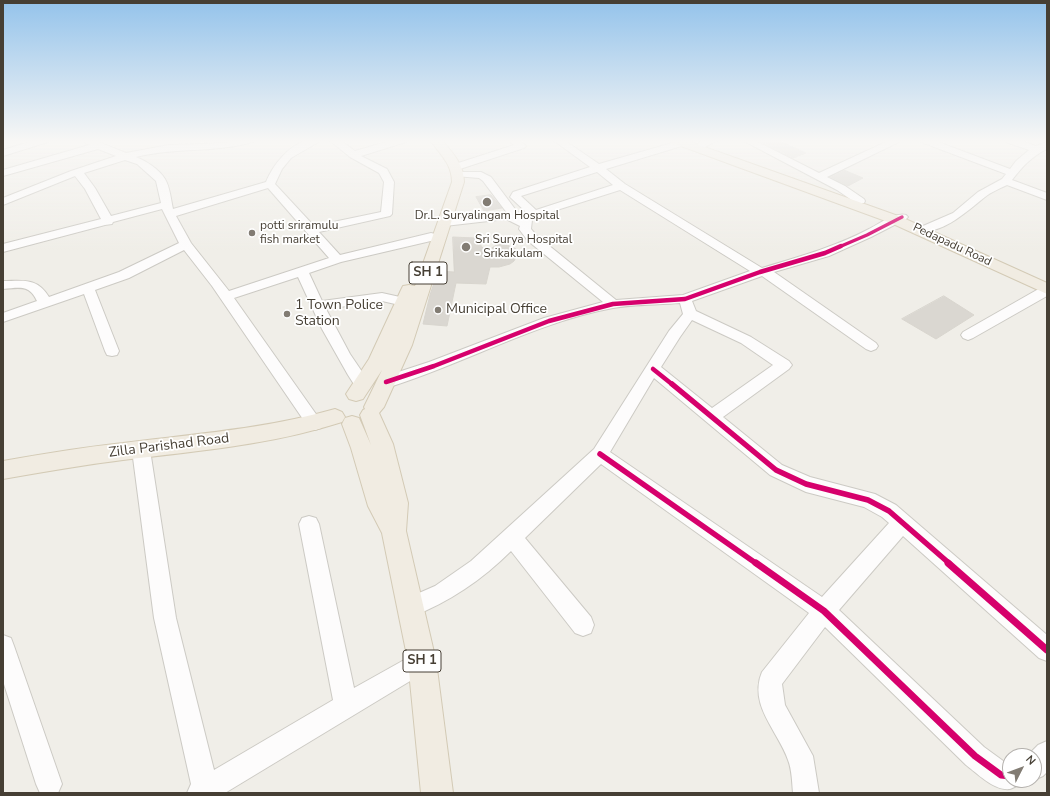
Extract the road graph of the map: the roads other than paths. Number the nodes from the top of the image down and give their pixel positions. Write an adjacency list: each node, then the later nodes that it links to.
1 (67, 177): 19 (street)
2 (81, 177): 24 (street)
3 (158, 177): 20 (street)
4 (272, 177): 15 (street)
5 (386, 177): 27 (street)
6 (452, 177): 28 (main road, SH 1)
7 (458, 177): 25 (main road, SH 1)
8 (484, 177): 23 (street)
9 (570, 177): 21 (street)
10 (610, 177): 16 (street)
11 (790, 177): 22 (main road, Pedapadu Road)
12 (794, 177): 18 (main road)
13 (820, 177): 18 (street)
14 (1009, 177): 17 (street); 26 (street)
15 (270, 184): 20 (street); 27 (street)
16 (621, 186): 21 (street); 33 (street)
17 (1047, 197)
18 (860, 201): 22 (main road)
19 (3, 202)
20 (167, 210): 24 (street); 29 (street)
21 (534, 214): 23 (street)
22 (899, 218): 26 (main road); 33 (street); 37 (main road, Pedapadu Road)
23 (521, 221): 25 (street); 41 (street)
24 (108, 222): 30 (street)
25 (445, 223): 49 (main road, SH 1)
26 (927, 228): 34 (main road)
27 (311, 230): 31 (street)
28 (431, 237): 31 (street); 39 (main road, SH 1)
29 (186, 244): 36 (street); 38 (street)
30 (3, 248)
31 (336, 259): 32 (street)
32 (301, 270): 38 (street); 42 (street)
33 (762, 272): 43 (street); 46 (street)
34 (1047, 282)
35 (3, 285): 40 (street)
36 (88, 288): 40 (street); 47 (street)
37 (1047, 289): 45 (street)
38 (225, 297): 51 (street)
39 (404, 302): 42 (street); 50 (main road, SH 1)
40 (45, 303): 44 (street)
41 (613, 304): 43 (street); 49 (street)
42 (317, 306): 50 (street)
43 (687, 307): 48 (street); 52 (street)
44 (3, 318)
45 (968, 335)
46 (871, 346)
47 (112, 351)
48 (653, 369): 52 (street); 54 (street)
49 (386, 382): 51 (main road, SH 1)
50 (359, 390): 51 (main road, SH 1); 51 (main road)
51 (349, 417): 53 (main road, Zilla Parishad Road); 59 (main road, SH 1)
52 (712, 417): 56 (street)
53 (141, 450): 55 (main road, Zilla Parishad Road); 68 (street)
54 (600, 454): 58 (street); 60 (street)
55 (3, 470)
56 (902, 523): 60 (street); 63 (street)
57 (309, 524): 65 (street)
58 (512, 537): 59 (street); 61 (street)
59 (411, 607): 64 (main road, SH 1)
60 (824, 611): 66 (street); 70 (street)
61 (583, 626)
62 (3, 646): 67 (street)
63 (1047, 650)
64 (422, 661): 65 (street); 69 (main road, SH 1)
65 (346, 706): 68 (street)
66 (1002, 775)
67 (49, 784)
68 (204, 792)
69 (437, 793)
70 (806, 793)

